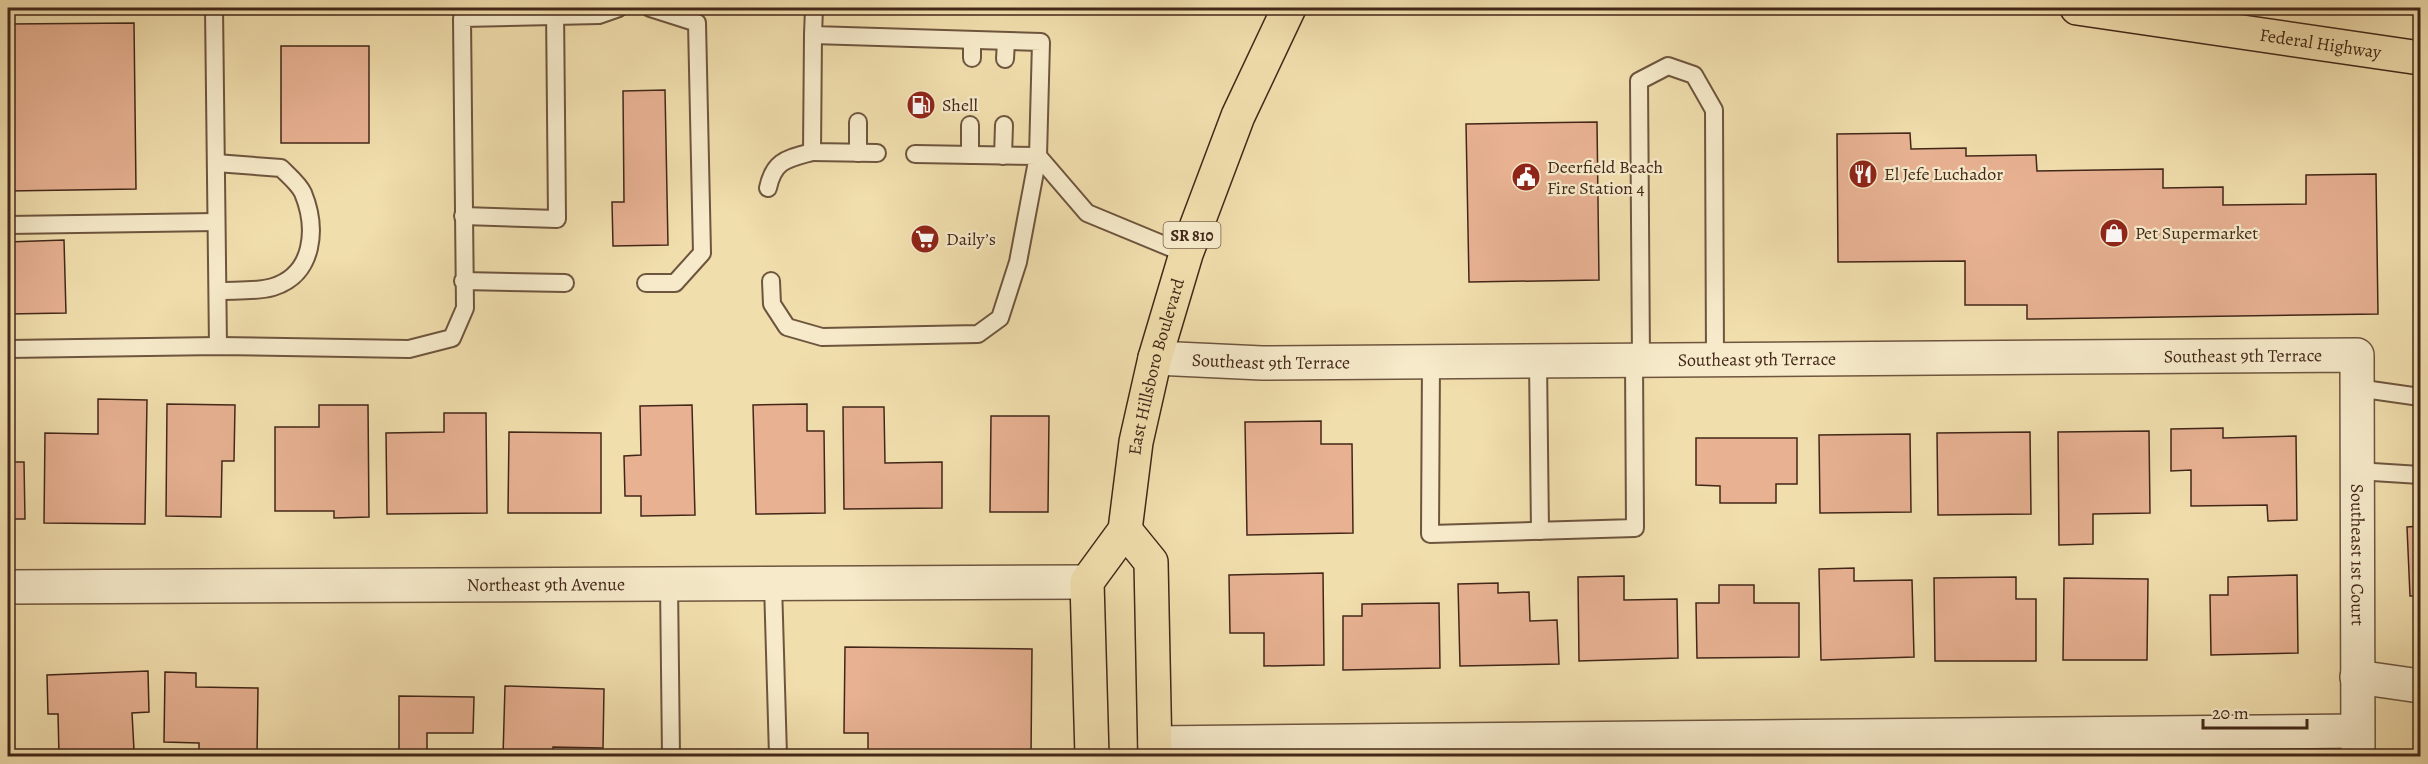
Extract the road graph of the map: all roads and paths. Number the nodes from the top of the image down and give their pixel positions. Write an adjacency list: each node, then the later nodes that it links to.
1 (214, 8): 24 (lane)
2 (619, 8): 7 (lane)
3 (651, 8): 33 (lane)
4 (814, 8): 8 (lane)
5 (1289, 8): 29 (main road, East Hillsboro Boulevard / SR 810)
6 (2078, 8): 12 (main road, Federal Highway)
7 (555, 12): 26 (lane); 26 (lane)
8 (813, 35): 9 (lane); 17 (lane)
9 (972, 40): 10 (lane); 11 (lane)
10 (1006, 41): 13 (lane); 23 (lane)
11 (972, 58)
12 (2421, 58)
13 (1005, 59)
14 (858, 122): 18 (lane)
15 (970, 125): 21 (lane)
16 (1004, 125): 22 (lane)
17 (812, 152): 18 (lane); 25 (lane)
18 (858, 153): 19 (lane)
19 (877, 153)
20 (915, 154): 21 (lane)
21 (970, 155): 22 (lane)
22 (1003, 156): 23 (lane)
23 (1038, 156): 29 (lane); 31 (lane)
24 (216, 163): 27 (lane); 34 (lane)
25 (768, 188)
26 (463, 216): 30 (lane)
27 (216, 222): 28 (lane); 34 (lane)
28 (8, 225)
29 (1186, 254): 38 (main road, East Hillsboro Boulevard / SR 810)
30 (463, 281): 32 (lane); 35 (lane)
31 (771, 281)
32 (565, 284)
33 (646, 284)
34 (218, 291): 35 (lane)
35 (218, 346): 36 (lane)
36 (8, 349)
37 (2357, 355): 40 (street, Southeast 9th Terrace); 43 (street, Southeast 1st Court)
38 (1155, 358): 42 (street, Southeast 9th Terrace); 47 (main road, East Hillsboro Boulevard / SR 810)
39 (1638, 360): 40 (street, Southeast 9th Terrace); 40 (lane); 41 (street, Southeast 9th Terrace); 48 (lane)
40 (1715, 360)
41 (1538, 361): 42 (street, Southeast 9th Terrace); 48 (lane)
42 (1431, 362): 48 (lane)
43 (2357, 388): 44 (lane); 45 (street, Southeast 1st Court)
44 (2421, 397)
45 (2357, 471): 46 (lane); 53 (street, Southeast 1st Court)
46 (2421, 475)
47 (1125, 530): 49 (main road, East Hillsboro Boulevard / SR 810); 56 (main road)
48 (1540, 531)
49 (1087, 582): 51 (street, Northeast 9th Avenue); 59 (main road)
50 (669, 584): 51 (street, Northeast 9th Avenue); 52 (street, Northeast 9th Avenue); 57 (lane)
51 (773, 584): 58 (lane)
52 (8, 587)
53 (2357, 677): 54 (street); 55 (street, Southeast 1st Court)
54 (2421, 686)
55 (2358, 744): 56 (street)
56 (1155, 750)
57 (671, 756)
58 (778, 756)
59 (1092, 756)

